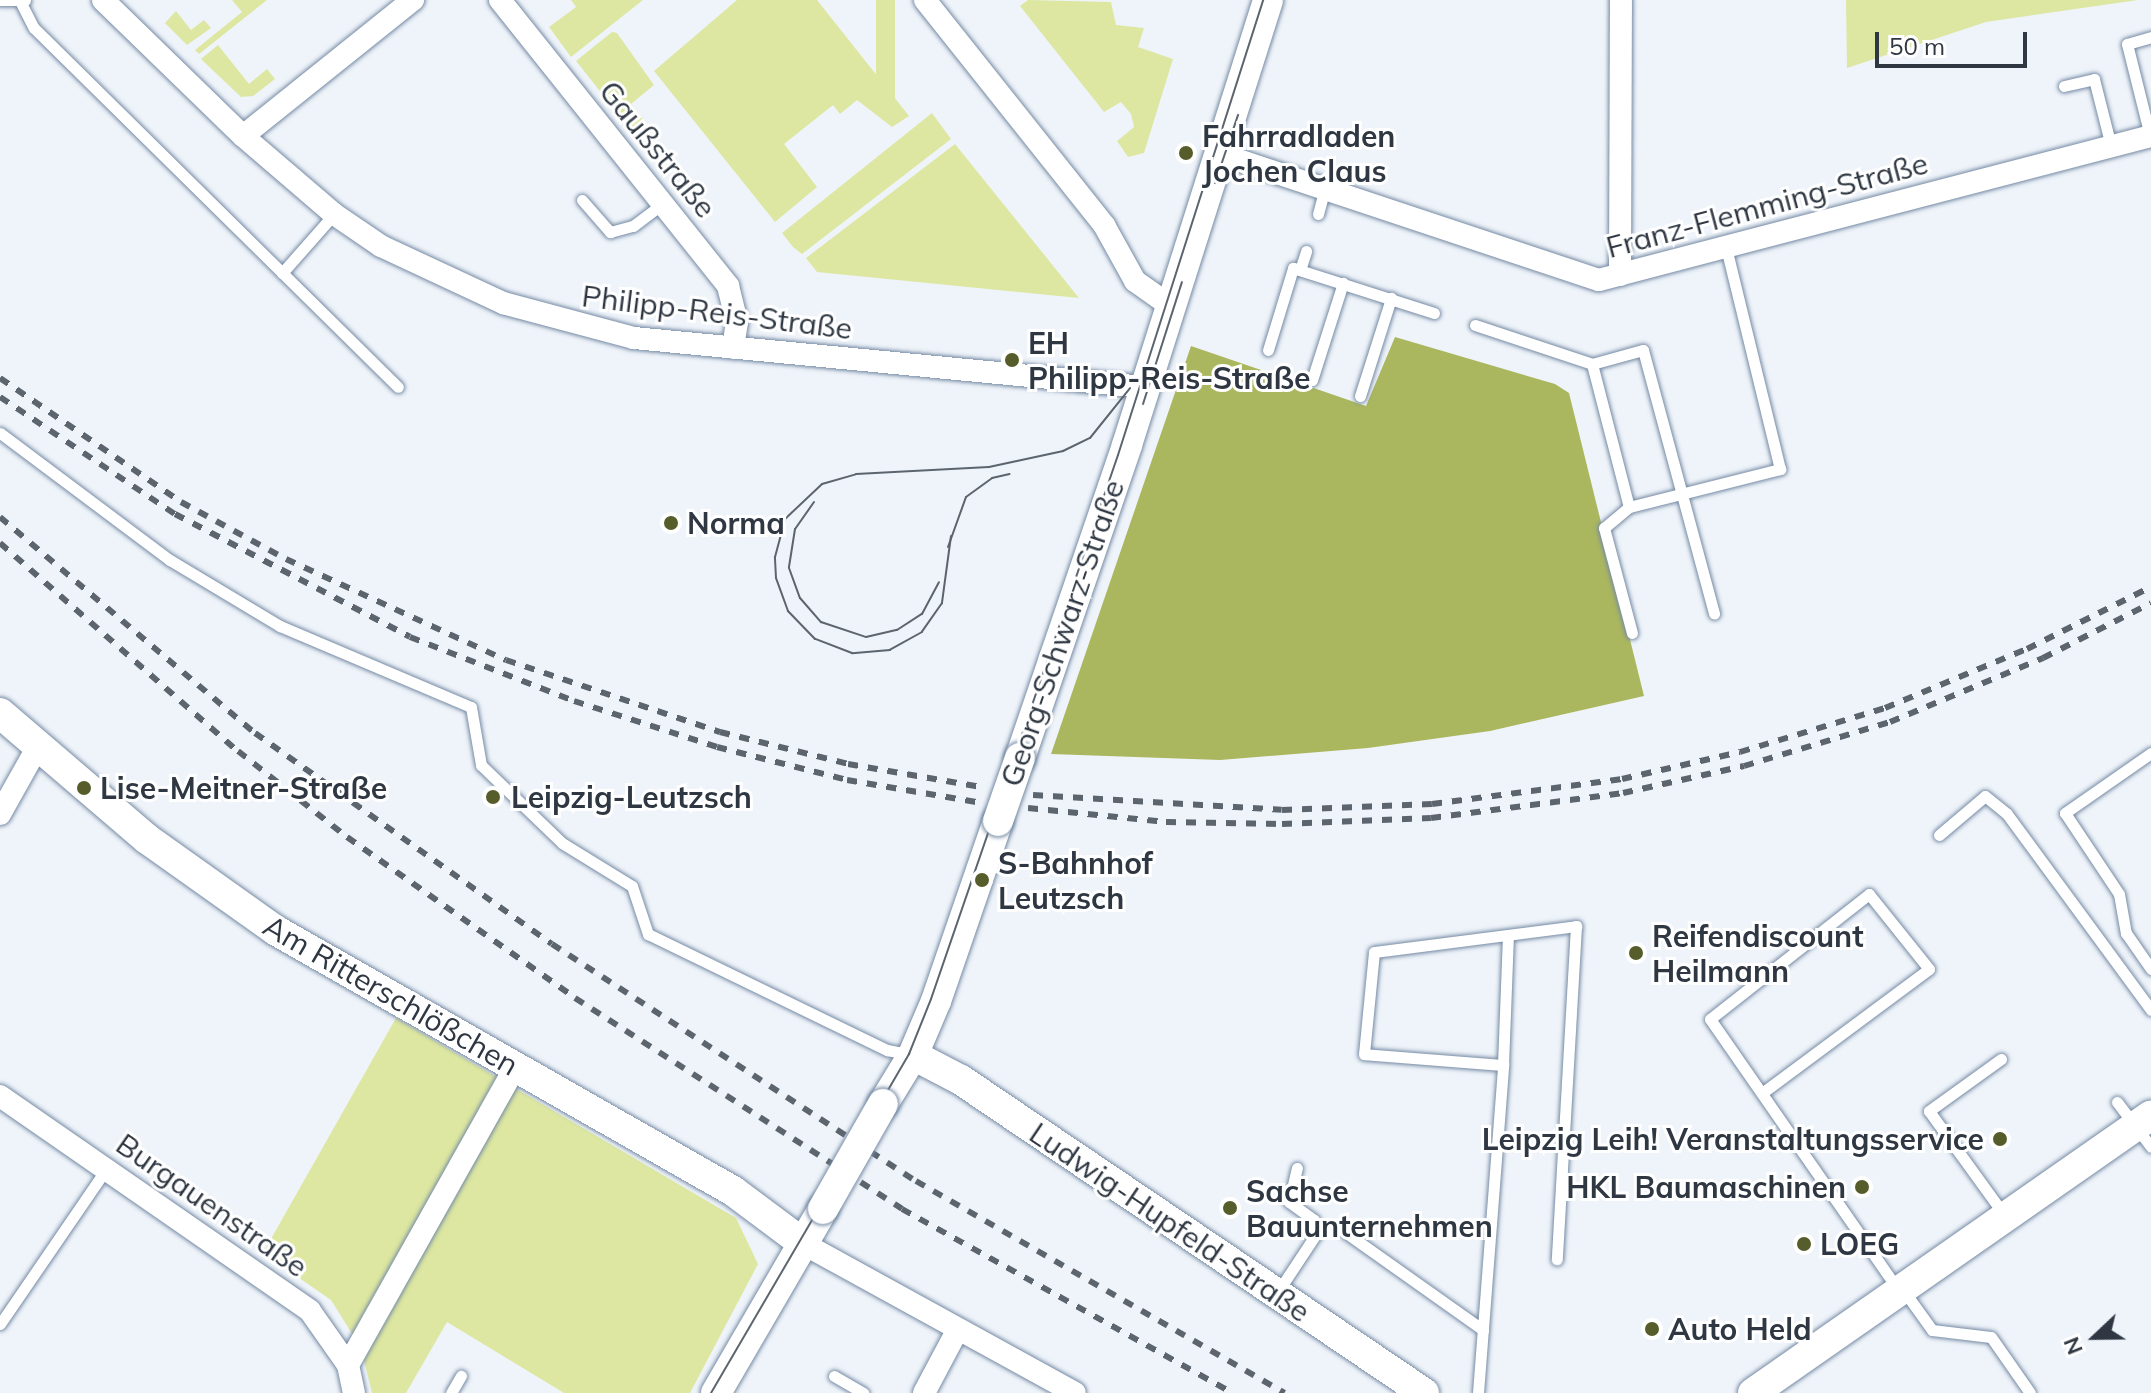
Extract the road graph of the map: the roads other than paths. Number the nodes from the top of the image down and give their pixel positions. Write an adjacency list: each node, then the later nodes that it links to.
1 (0, 0): 2 (lane)
2 (22, 0): 23 (lane)
3 (103, 0): 11 (street, Philipp-Reis-Straße)
4 (413, 0): 11 (street)
5 (500, 0): 17 (street, Gaußstraße)
6 (925, 0): 27 (street)
7 (1268, 0): 14 (main road, Georg-Schwarz-Straße)
8 (1621, 0): 24 (street)
9 (2151, 37): 12 (lane)
10 (2064, 86): 13 (lane)
11 (243, 136): 18 (street, Philipp-Reis-Straße)
12 (2150, 136): 13 (street, Franz-Flemming-Straße)
13 (2111, 146): 20 (street, Franz-Flemming-Straße)
14 (1220, 154): 15 (street, Franz-Flemming-Straße); 27 (main road, Georg-Schwarz-Straße)
15 (1325, 187): 19 (lane); 24 (street, Franz-Flemming-Straße)
16 (582, 200): 17 (lane)
17 (663, 203): 30 (street, Gaußstraße)
18 (334, 214): 23 (lane); 30 (street, Philipp-Reis-Straße)
19 (1318, 214)
20 (1726, 247): 24 (street, Franz-Flemming-Straße); 38 (lane)
21 (1306, 251): 22 (lane)
22 (1300, 270): 25 (lane); 31 (lane)
23 (282, 273): 34 (lane)
24 (1620, 275)
25 (1343, 283): 26 (lane); 33 (lane)
26 (1391, 298): 28 (lane); 36 (lane)
27 (1169, 305): 35 (main road, Georg-Schwarz-Straße)
28 (1434, 313)
29 (1475, 325): 32 (lane)
30 (733, 348): 35 (street, Philipp-Reis-Straße)
31 (1268, 350)
32 (1592, 364): 38 (lane); 39 (lane)
33 (1312, 380)
34 (398, 387)
35 (1144, 387): 50 (main road, Georg-Schwarz-Straße, bridge)
36 (1360, 396)
37 (0, 433): 50 (lane)
38 (1682, 493): 39 (lane); 40 (lane)
39 (1629, 507): 41 (lane)
40 (1714, 614)
41 (1632, 633)
42 (0, 713): 43 (main road, Am Ritterschlößchen)
43 (37, 748): 45 (street); 53 (main road, Am Ritterschlößchen)
44 (2151, 753): 48 (lane)
45 (0, 814)
46 (1939, 835): 49 (lane)
47 (1508, 935): 52 (lane); 52 (lane); 62 (lane)
48 (2151, 969)
49 (2151, 1010)
50 (913, 1055): 61 (main road, Georg-Schwarz-Straße, bridge); 64 (main road, Ludwig-Hupfeld-Straße)
51 (2001, 1059): 59 (lane)
52 (1503, 1065): 67 (lane)
53 (515, 1068): 61 (main road, Am Ritterschlößchen); 68 (street)
54 (1762, 1093): 54 (lane); 63 (lane)
55 (0, 1096): 57 (street, Burgauenstraße)
56 (2138, 1123): 59 (main road)
57 (107, 1167): 65 (lane); 68 (street, Burgauenstraße)
58 (1297, 1168): 64 (lane)
59 (2005, 1217): 63 (main road)
60 (1342, 1230): 67 (lane)
61 (804, 1244): 66 (street); 73 (main road, Georg-Schwarz-Straße)
62 (1557, 1259)
63 (1901, 1290): 79 (main road); 80 (lane)
64 (1277, 1294): 77 (main road, Ludwig-Hupfeld-Straße)
65 (0, 1324)
66 (958, 1329): 75 (street); 76 (street)
67 (1483, 1330): 78 (lane)
68 (348, 1365): 71 (street, Burgauenstraße)
69 (461, 1376): 72 (lane)
70 (834, 1376): 74 (lane)
71 (354, 1393)
72 (451, 1393)
73 (716, 1393)
74 (864, 1393)
75 (924, 1393)
76 (1075, 1393)
77 (1424, 1393)
78 (1478, 1393)
79 (1753, 1393)
80 (2030, 1393)

